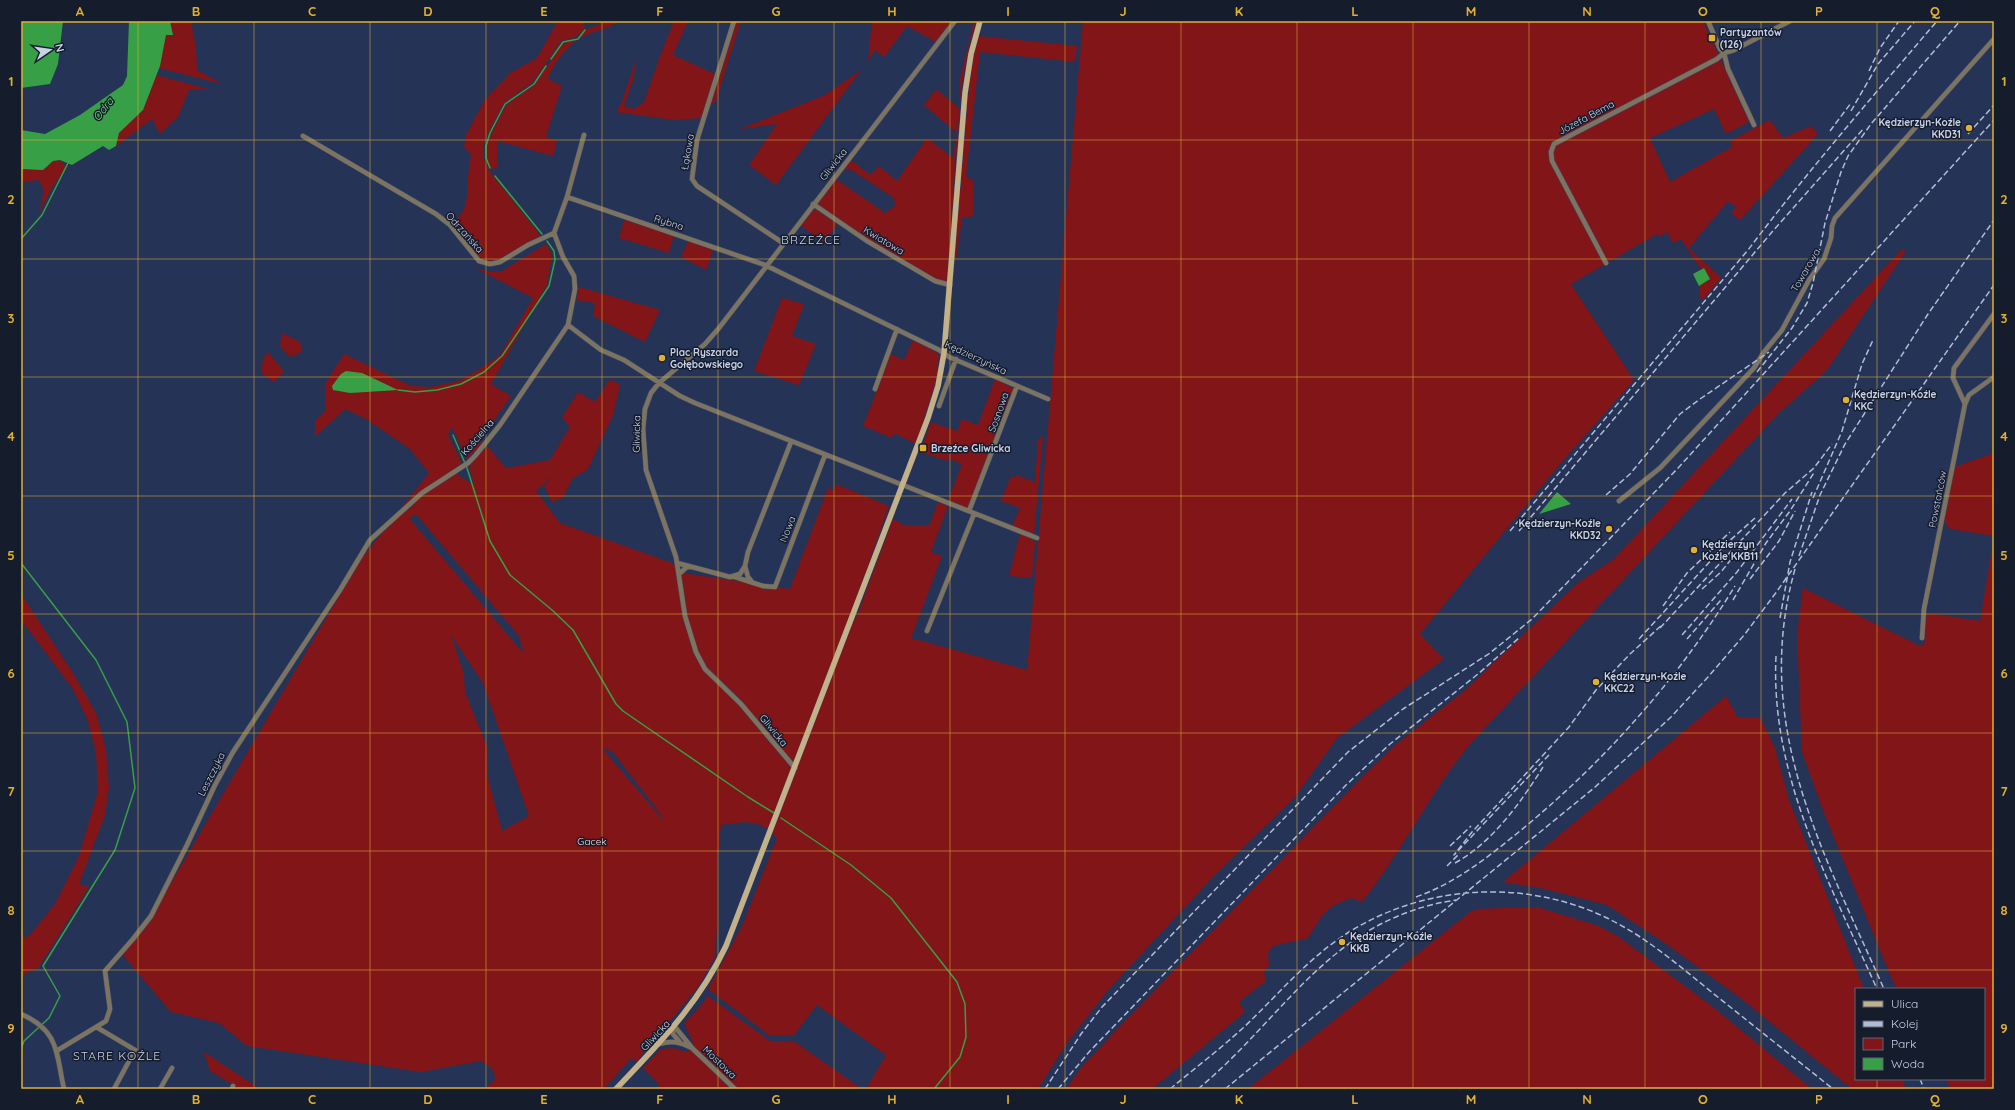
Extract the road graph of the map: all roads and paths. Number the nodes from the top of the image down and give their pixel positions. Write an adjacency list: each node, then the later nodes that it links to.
1 (734, 21): 14 (street, Łąkowa)
2 (955, 21): 12 (street, Gliwicka)
3 (980, 21): 17 (main road, Gliwicka)
4 (1708, 21): 7 (street)
5 (1790, 21): 7 (street, Józefa Bema)
6 (1994, 39): 33 (street, Towarowa)
7 (1724, 53): 8 (street); 15 (street, Józefa Bema)
8 (1754, 125)
9 (303, 136): 13 (street, Odrzańska)
10 (584, 136): 11 (street)
11 (566, 197): 13 (street); 16 (street, Rybna)
12 (813, 204): 14 (street, Gliwicka); 17 (street, Kwiatowa)
13 (554, 233): 19 (street)
14 (783, 243): 16 (street, Gliwicka)
15 (1606, 263)
16 (766, 265): 20 (street, Kędzierzyńska); 24 (street, Gliwicka)
17 (950, 285): 21 (main road, Gliwicka)
18 (1994, 314): 28 (street)
19 (568, 325): 24 (street); 35 (street, Kościelna)
20 (897, 329): 21 (street, Kędzierzyńska); 26 (street)
21 (944, 353): 22 (street, Kędzierzyńska); 32 (main road, Gliwicka)
22 (956, 359): 25 (street, Kędzierzyńska); 29 (street)
23 (1994, 377): 28 (street, Powstańców)
24 (659, 383): 30 (street); 37 (street, Gliwicka)
25 (1017, 386): 27 (street, Kędzierzyńska); 34 (street, Sosnowa)
26 (875, 389)
27 (1048, 399)
28 (1965, 404): 44 (street, Powstańców)
29 (939, 406)
30 (791, 442): 31 (street); 39 (street)
31 (825, 456): 32 (street); 42 (street, Nowa)
32 (903, 486): 34 (street); 45 (main road, Gliwicka)
33 (1619, 501)
34 (972, 512): 36 (street); 43 (street)
35 (374, 536): 47 (street, Leszczyka)
36 (1037, 538)
37 (677, 562): 38 (street, Nowa); 40 (street, Gliwicka)
38 (688, 566): 40 (street); 41 (street, Nowa)
39 (745, 566): 41 (street); 42 (street)
40 (679, 574): 45 (street, Gliwicka)
41 (735, 577): 42 (street, Nowa)
42 (752, 582)
43 (927, 631)
44 (1922, 638)
45 (795, 768): 48 (main road, Gliwicka)
46 (21, 1014): 52 (street)
47 (98, 1028): 52 (street, Leszczyka); 55 (street)
48 (674, 1028): 49 (street); 50 (main road, Gliwicka); 51 (street, Mostowa)
49 (680, 1042): 50 (street); 51 (street, Mostowa)
50 (659, 1044): 57 (main road, Gliwicka)
51 (693, 1049): 58 (street, Mostowa)
52 (58, 1050): 54 (street)
53 (172, 1068): 56 (street)
54 (64, 1089)
55 (114, 1089)
56 (160, 1089)
57 (616, 1089)
58 (735, 1089)

